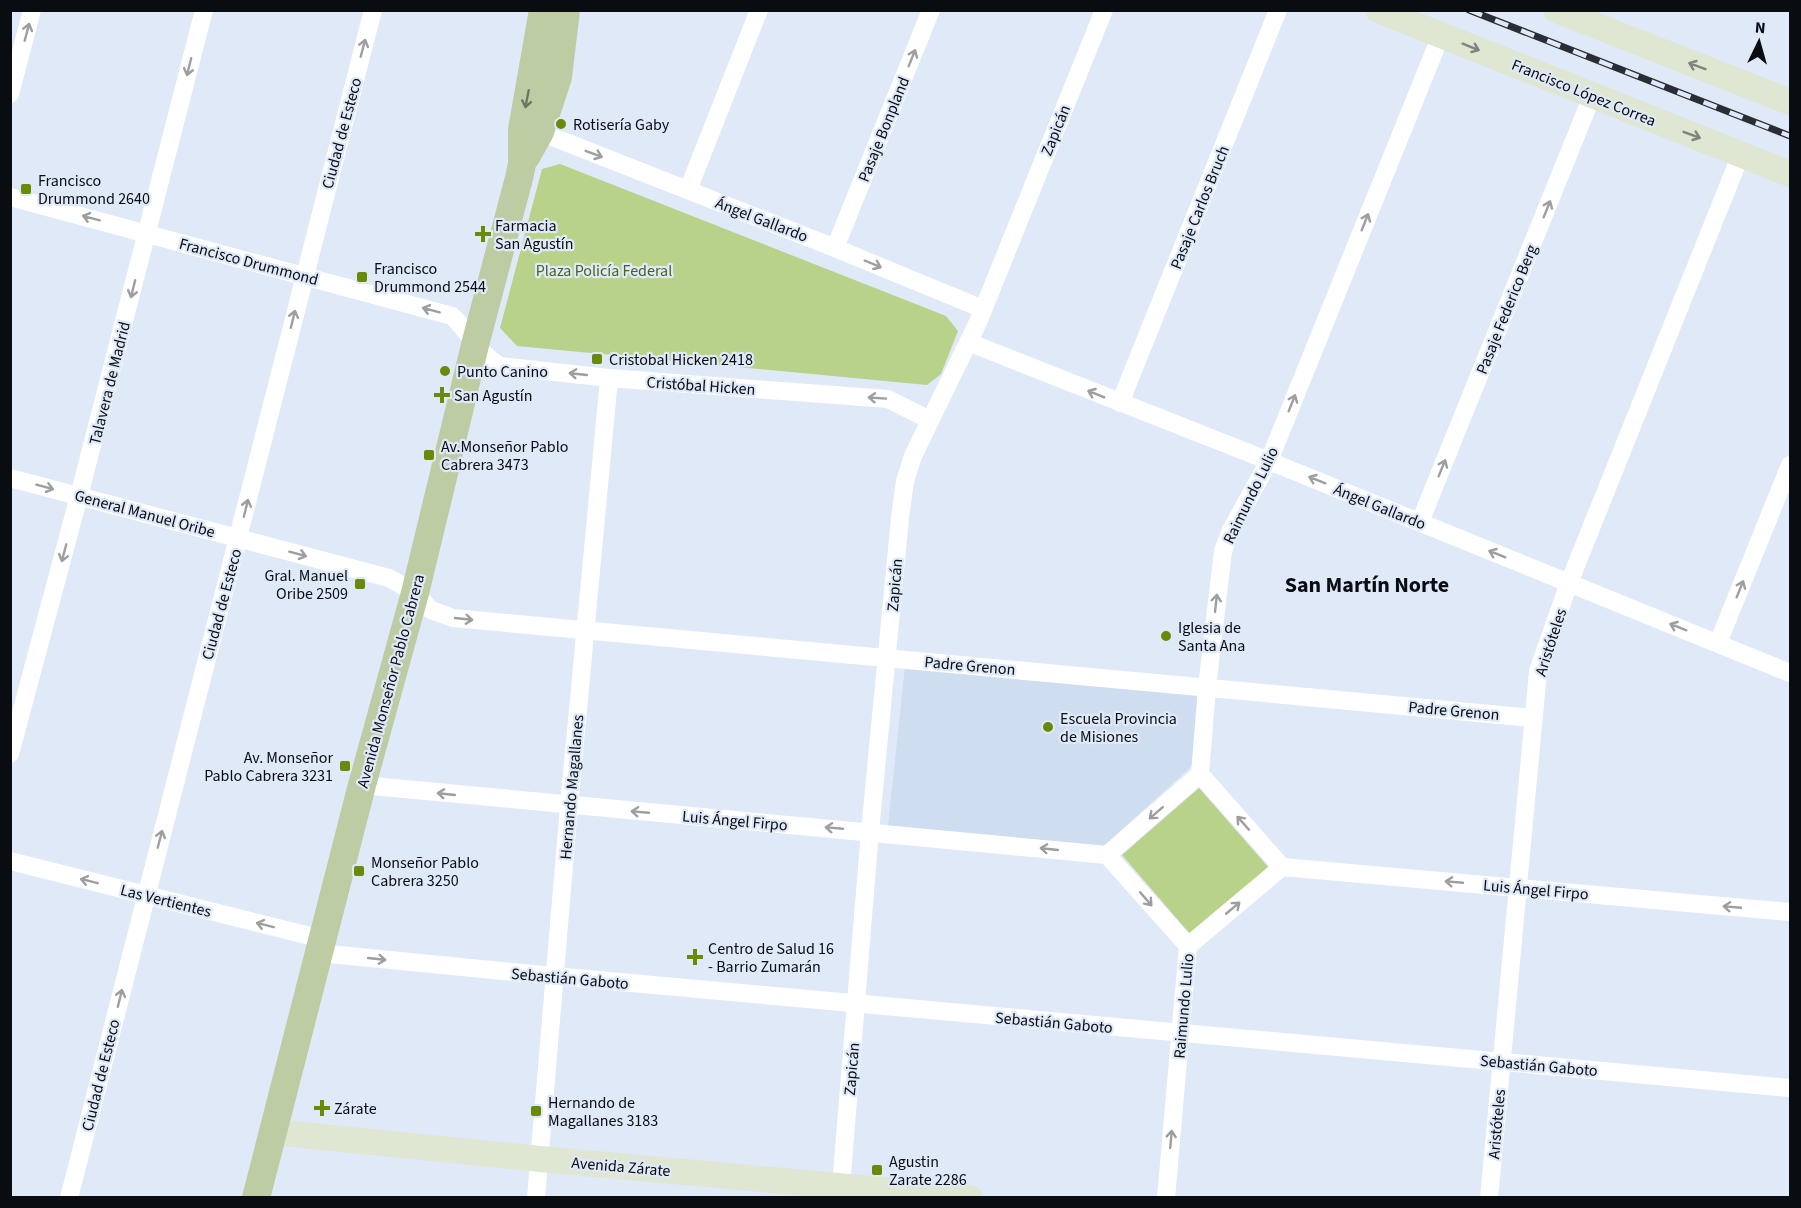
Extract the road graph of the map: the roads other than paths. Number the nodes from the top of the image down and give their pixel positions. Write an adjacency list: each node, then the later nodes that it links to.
1 (32, 10): 17 (street, one-way to 1)
2 (204, 10): 26 (street, Talavera de Madrid, one-way to 26)
3 (373, 10): 28 (street, Ciudad de Esteco, one-way to 3)
4 (536, 10): 15 (street, Avenida Monseñor Pablo Cabrera)
5 (543, 10): 15 (main road, Avenida Monseñor Pablo Cabrera)
6 (566, 10): 16 (main road, Avenida Monseñor Pablo Cabrera)
7 (580, 10): 16 (street, Avenida Monseñor Pablo Cabrera)
8 (759, 10): 24 (street)
9 (931, 10): 27 (street, Pasaje Bonpland, one-way to 9)
10 (1104, 10): 29 (street, Zapicán)
11 (1278, 10): 33 (street, Pasaje Carlos Bruch)
12 (1378, 10): 14 (main road, Francisco López Correa)
13 (1556, 10): 19 (main road, one-way to 13)
14 (1441, 35): 18 (main road, Francisco López Correa, one-way to 18); 35 (street, Raimundo Lulio, one-way to 14)
15 (538, 42): 22 (main road, Avenida Monseñor Pablo Cabrera, one-way to 22)
16 (558, 78): 20 (main road, Avenida Monseñor Pablo Cabrera)
17 (10, 94)
18 (1593, 96): 21 (main road, Francisco López Correa, one-way to 21); 39 (street, Pasaje Federico Berg, one-way to 18)
19 (1791, 102)
20 (540, 132): 22 (main road, Avenida Monseñor Pablo Cabrera); 24 (street, Ángel Gallardo, one-way to 24)
21 (1741, 154): 23 (main road, Francisco López Correa); 41 (street, Aristóteles)
22 (522, 164): 31 (main road, Avenida Monseñor Pablo Cabrera)
23 (1791, 174)
24 (688, 190): 27 (street, Ángel Gallardo)
25 (10, 197): 26 (street, Francisco Drummond, one-way to 25)
26 (147, 233): 28 (street, Francisco Drummond); 38 (street, Talavera de Madrid, one-way to 38)
27 (835, 248): 29 (street, Ángel Gallardo, one-way to 29)
28 (304, 276): 31 (street, Francisco Drummond, one-way to 28); 40 (street, Ciudad de Esteco, one-way to 28)
29 (983, 309): 30 (street, Zapicán)
30 (968, 342): 33 (street, Ángel Gallardo, one-way to 30); 34 (street, Zapicán)
31 (475, 345): 32 (street, Cristóbal Hicken, one-way to 31); 42 (main road, Avenida Monseñor Pablo Cabrera)
32 (609, 378): 34 (street, Cristóbal Hicken, one-way to 32); 43 (street, Hernando Magallanes)
33 (1120, 403): 35 (street, Ángel Gallardo)
34 (930, 420): 45 (street, Zapicán)
35 (1269, 461): 39 (street, Ángel Gallardo, one-way to 35); 47 (street, Raimundo Lulio, one-way to 35)
36 (1791, 465): 44 (street, one-way to 36)
37 (10, 478): 38 (street, General Manuel Oribe, one-way to 38)
38 (79, 496): 40 (street, General Manuel Oribe); 49 (street, Talavera de Madrid, one-way to 49)
39 (1420, 522): 41 (street, Ángel Gallardo, one-way to 39)
40 (238, 538): 42 (street, General Manuel Oribe, one-way to 42); 58 (street, Ciudad de Esteco, one-way to 40)
41 (1569, 583): 44 (street, Ángel Gallardo, one-way to 41); 48 (street, Aristóteles)
42 (415, 593): 43 (street, Padre Grenon, one-way to 43); 51 (main road, Avenida Monseñor Pablo Cabrera)
43 (585, 631): 45 (street, Padre Grenon); 52 (street, Hernando Magallanes)
44 (1718, 643): 46 (street, Ángel Gallardo)
45 (887, 658): 47 (street, Padre Grenon); 53 (street, Zapicán)
46 (1791, 673)
47 (1207, 687): 48 (street, Padre Grenon); 50 (street, Raimundo Lulio)
48 (1533, 718): 57 (street, Aristóteles)
49 (10, 754)
50 (1200, 774): 54 (street, one-way to 54); 56 (street, one-way to 50)
51 (362, 785): 52 (street, Luis Ángel Firpo, one-way to 51); 60 (main road, Avenida Monseñor Pablo Cabrera)
52 (569, 806): 53 (street, Luis Ángel Firpo, one-way to 52); 62 (street, Hernando Magallanes)
53 (870, 831): 54 (street, Luis Ángel Firpo, one-way to 53); 63 (street, Zapicán)
54 (1107, 855): 61 (street, one-way to 61)
55 (10, 861): 58 (street, Las Vertientes, one-way to 55)
56 (1282, 867): 57 (street, Luis Ángel Firpo, one-way to 56); 61 (street, Raimundo Lulio, one-way to 56)
57 (1519, 888): 59 (street, Luis Ángel Firpo, one-way to 57); 65 (street, Aristóteles)
58 (146, 896): 60 (street, Las Vertientes, one-way to 58); 70 (street, Ciudad de Esteco, one-way to 58)
59 (1791, 912)
60 (320, 946): 62 (street, Sebastián Gaboto, one-way to 62); 67 (main road, Avenida Monseñor Pablo Cabrera)
61 (1188, 946): 64 (street, Raimundo Lulio)
62 (554, 976): 63 (street, Sebastián Gaboto); 68 (street, Hernando Magallanes)
63 (857, 1004): 64 (street, Sebastián Gaboto); 69 (street, Zapicán)
64 (1180, 1034): 65 (street, Sebastián Gaboto); 74 (street, Raimundo Lulio, one-way to 64)
65 (1501, 1061): 66 (street, Sebastián Gaboto); 75 (street, Aristóteles)
66 (1791, 1088)
67 (273, 1132): 68 (main road, Avenida Zárate); 71 (main road, Avenida Monseñor Pablo Cabrera)
68 (540, 1159): 69 (main road, Avenida Zárate); 72 (street, Hernando Magallanes)
69 (841, 1192): 73 (main road, Avenida Zárate)
70 (69, 1197)
71 (256, 1197)
72 (536, 1197)
73 (970, 1197)
74 (1166, 1197)
75 (1489, 1197)

